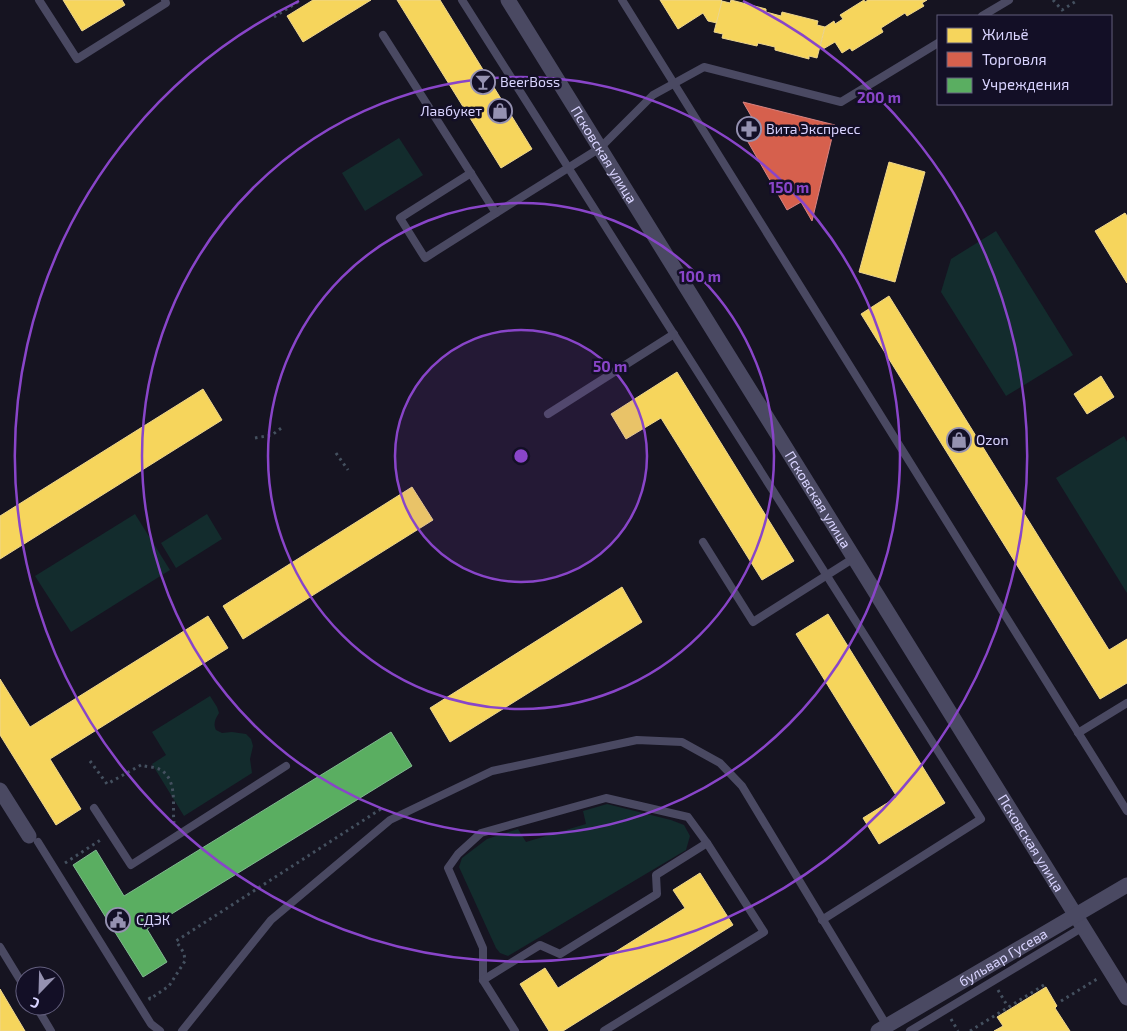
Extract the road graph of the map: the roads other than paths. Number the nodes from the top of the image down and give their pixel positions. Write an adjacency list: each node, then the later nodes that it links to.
1 (39, 0): 2 (lane)
2 (165, 0)
3 (462, 0): 12 (lane)
4 (508, 0): 11 (street, Псковская улица)
5 (622, 0): 10 (lane)
6 (1008, 0): 7 (lane)
7 (984, 15)
8 (383, 35): 13 (lane)
9 (937, 44): 10 (lane)
10 (675, 83): 11 (lane); 21 (lane)
11 (600, 148): 12 (lane); 18 (street, Псковская улица)
12 (568, 168): 14 (lane); 15 (lane)
13 (470, 173): 14 (lane); 14 (lane)
14 (496, 214)
15 (674, 334): 16 (lane); 19 (lane)
16 (548, 414)
17 (702, 542): 19 (lane)
18 (854, 558): 19 (lane); 29 (street, Псковская улица)
19 (827, 575): 30 (lane)
20 (1127, 703): 21 (lane)
21 (1078, 733): 25 (lane)
22 (286, 766): 24 (lane)
23 (0, 790): 26 (street)
24 (94, 808)
25 (1127, 811)
26 (34, 839): 39 (lane)
27 (707, 844): 34 (lane); 34 (lane); 42 (lane)
28 (1127, 884): 29 (street, бульвар Гусева)
29 (1075, 914): 31 (street, Псковская улица); 37 (street, бульвар Гусева)
30 (822, 920): 37 (lane); 40 (lane)
31 (1083, 927): 35 (street, Псковская улица); 43 (lane)
32 (0, 947): 33 (lane)
33 (15, 972)
34 (483, 980): 41 (lane)
35 (1127, 998)
36 (42, 1016): 38 (lane)
37 (883, 1028)
38 (51, 1031)
39 (160, 1031)
40 (182, 1031)
41 (515, 1031)
42 (604, 1031)
43 (910, 1031)

